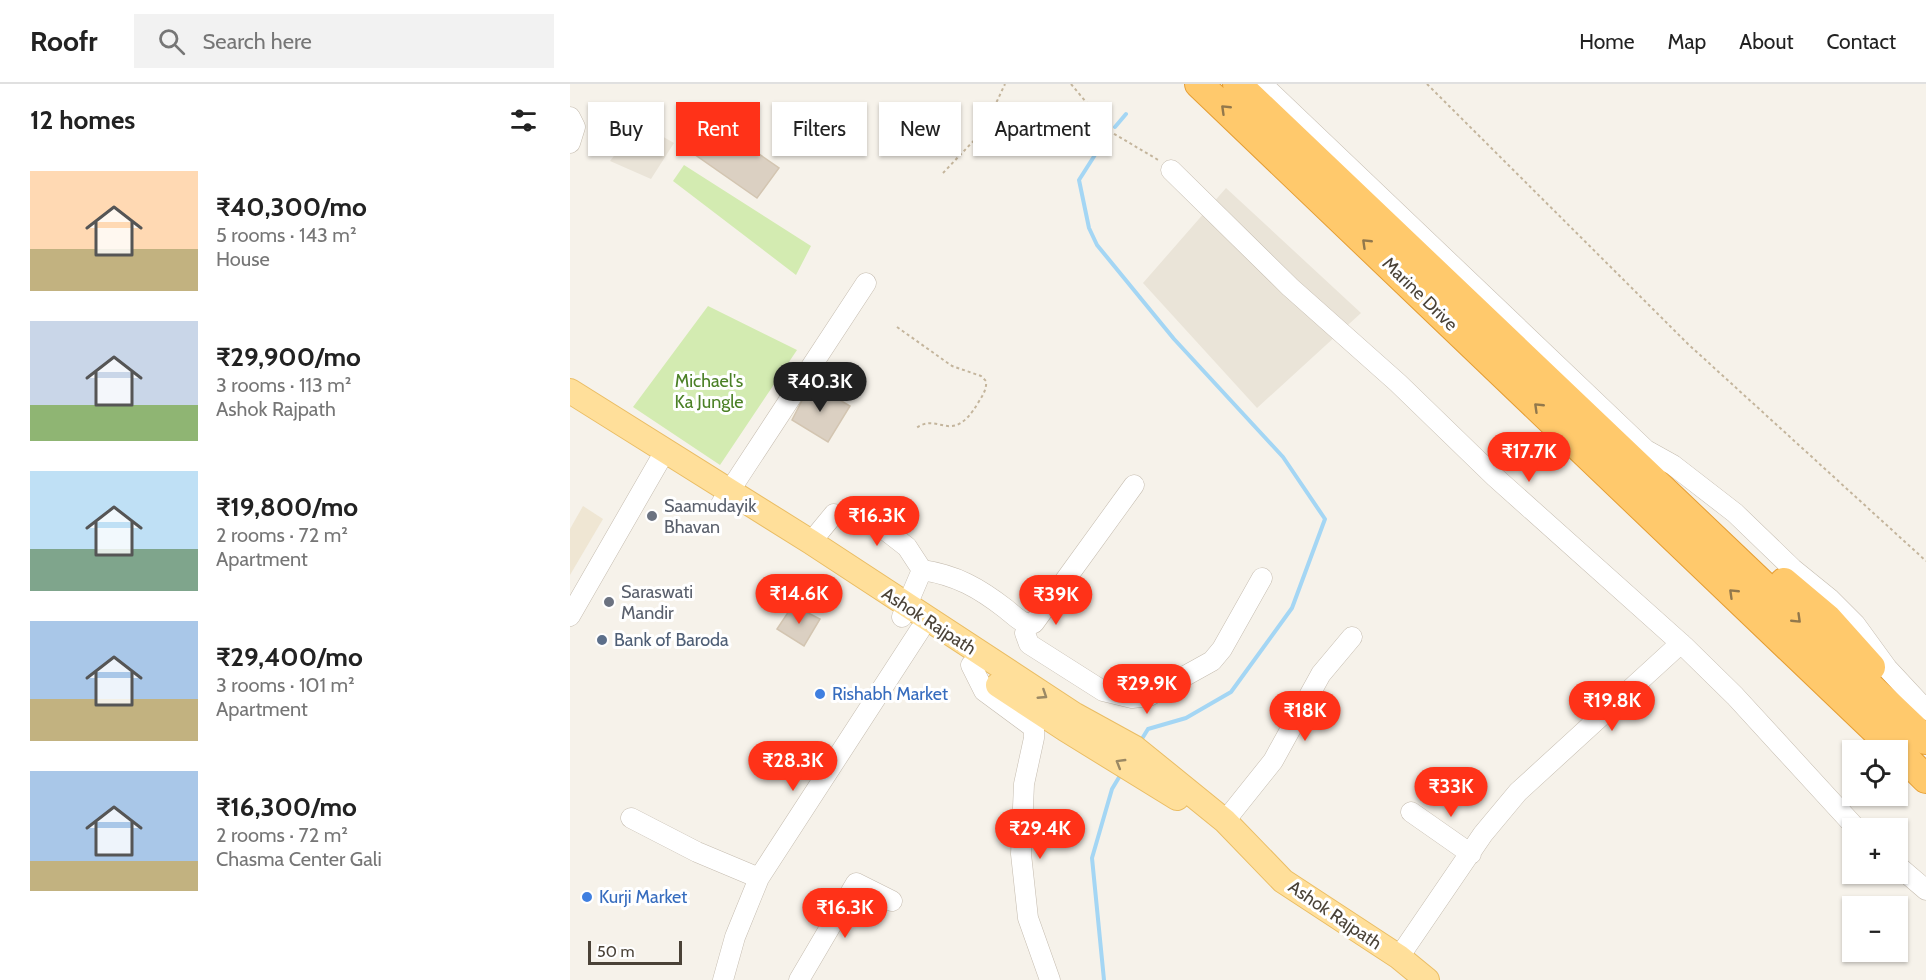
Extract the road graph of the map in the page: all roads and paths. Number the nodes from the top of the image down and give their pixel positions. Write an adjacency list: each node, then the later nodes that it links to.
1 (1005, 84): 10 (path)
2 (1071, 84): 9 (path)
3 (1199, 84): 19 (highway, Marine Drive, one-way to 3)
4 (1237, 84): 19 (highway, Marine Drive)
5 (1262, 84): 33 (street)
6 (1427, 84): 21 (path)
7 (570, 117): 8 (street)
8 (570, 143)
9 (1172, 170): 29 (street)
10 (944, 173)
11 (866, 283): 18 (street)
12 (897, 327): 15 (path)
13 (570, 391): 16 (main road, Ashok Rajpath)
14 (570, 409): 16 (main road, Ashok Rajpath)
15 (915, 429)
16 (661, 458): 18 (main road, Ashok Rajpath); 25 (street)
17 (1134, 485): 27 (street)
18 (724, 498): 20 (main road, Ashok Rajpath); 24 (main road, Ashok Rajpath)
19 (1661, 501): 31 (highway, one-way to 19); 33 (highway, one-way to 33)
20 (811, 542): 22 (street); 24 (main road, Ashok Rajpath)
21 (1926, 561)
22 (922, 570): 26 (street); 27 (street)
23 (1262, 578): 27 (street)
24 (871, 590): 26 (main road, Ashok Rajpath)
25 (570, 616)
26 (918, 622): 30 (main road, Ashok Rajpath); 32 (main road, Ashok Rajpath, one-way to 32); 46 (street)
27 (1029, 624)
28 (1352, 636): 42 (street)
29 (1682, 643): 41 (street); 44 (street)
30 (970, 665): 32 (main road, Ashok Rajpath); 52 (street)
31 (1813, 669): 33 (highway); 34 (highway)
32 (1070, 722): 37 (main road, Ashok Rajpath)
33 (1912, 736): 35 (highway)
34 (1865, 740)
35 (1926, 779)
36 (1908, 783): 38 (highway)
37 (1171, 784): 42 (main road, Ashok Rajpath); 43 (main road, Ashok Rajpath)
38 (1926, 800)
39 (1411, 812): 44 (street)
40 (631, 818): 46 (street)
41 (1847, 818)
42 (1225, 821): 43 (main road, Ashok Rajpath)
43 (1247, 845): 49 (main road, Ashok Rajpath)
44 (1471, 854): 49 (street)
45 (1908, 875): 47 (street)
46 (759, 878): 50 (street)
47 (1926, 890)
48 (892, 901): 51 (street)
49 (1399, 957): 53 (main road, Ashok Rajpath)
50 (723, 980)
51 (799, 980)
52 (1050, 980)
53 (1427, 980)

